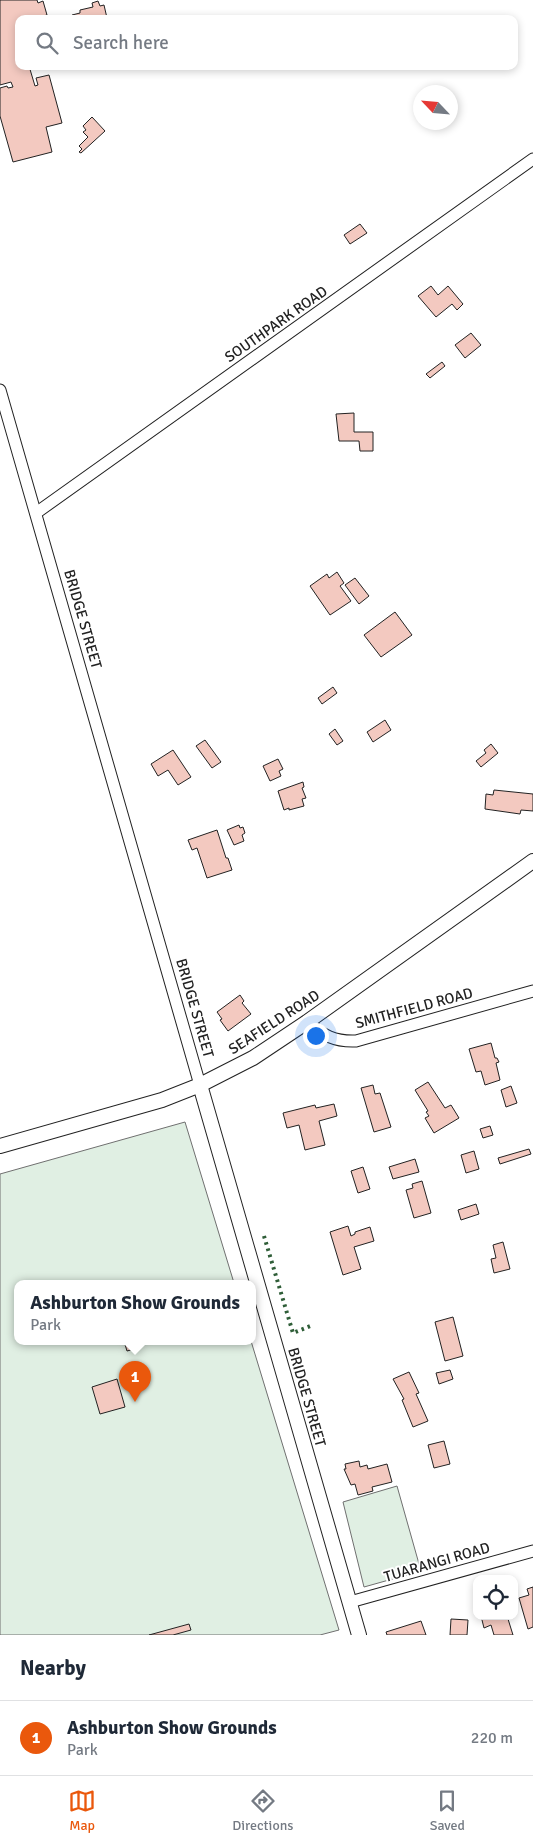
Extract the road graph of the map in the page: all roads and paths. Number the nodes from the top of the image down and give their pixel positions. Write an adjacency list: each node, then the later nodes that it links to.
1 (533, 158): 3 (street, SOUTHPARK ROAD)
2 (0, 390): 3 (street, BRIDGE STREET)
3 (36, 513): 7 (street, BRIDGE STREET)
4 (533, 862): 6 (street, SEAFIELD ROAD)
5 (533, 991): 6 (street, SMITHFIELD ROAD)
6 (307, 1022): 7 (street, SEAFIELD ROAD)
7 (200, 1085): 8 (street, SEAFIELD ROAD); 10 (street, BRIDGE STREET)
8 (0, 1146)
9 (533, 1551): 10 (street, TUARANGI ROAD)
10 (350, 1602): 11 (street, BRIDGE STREET)
11 (360, 1635)

